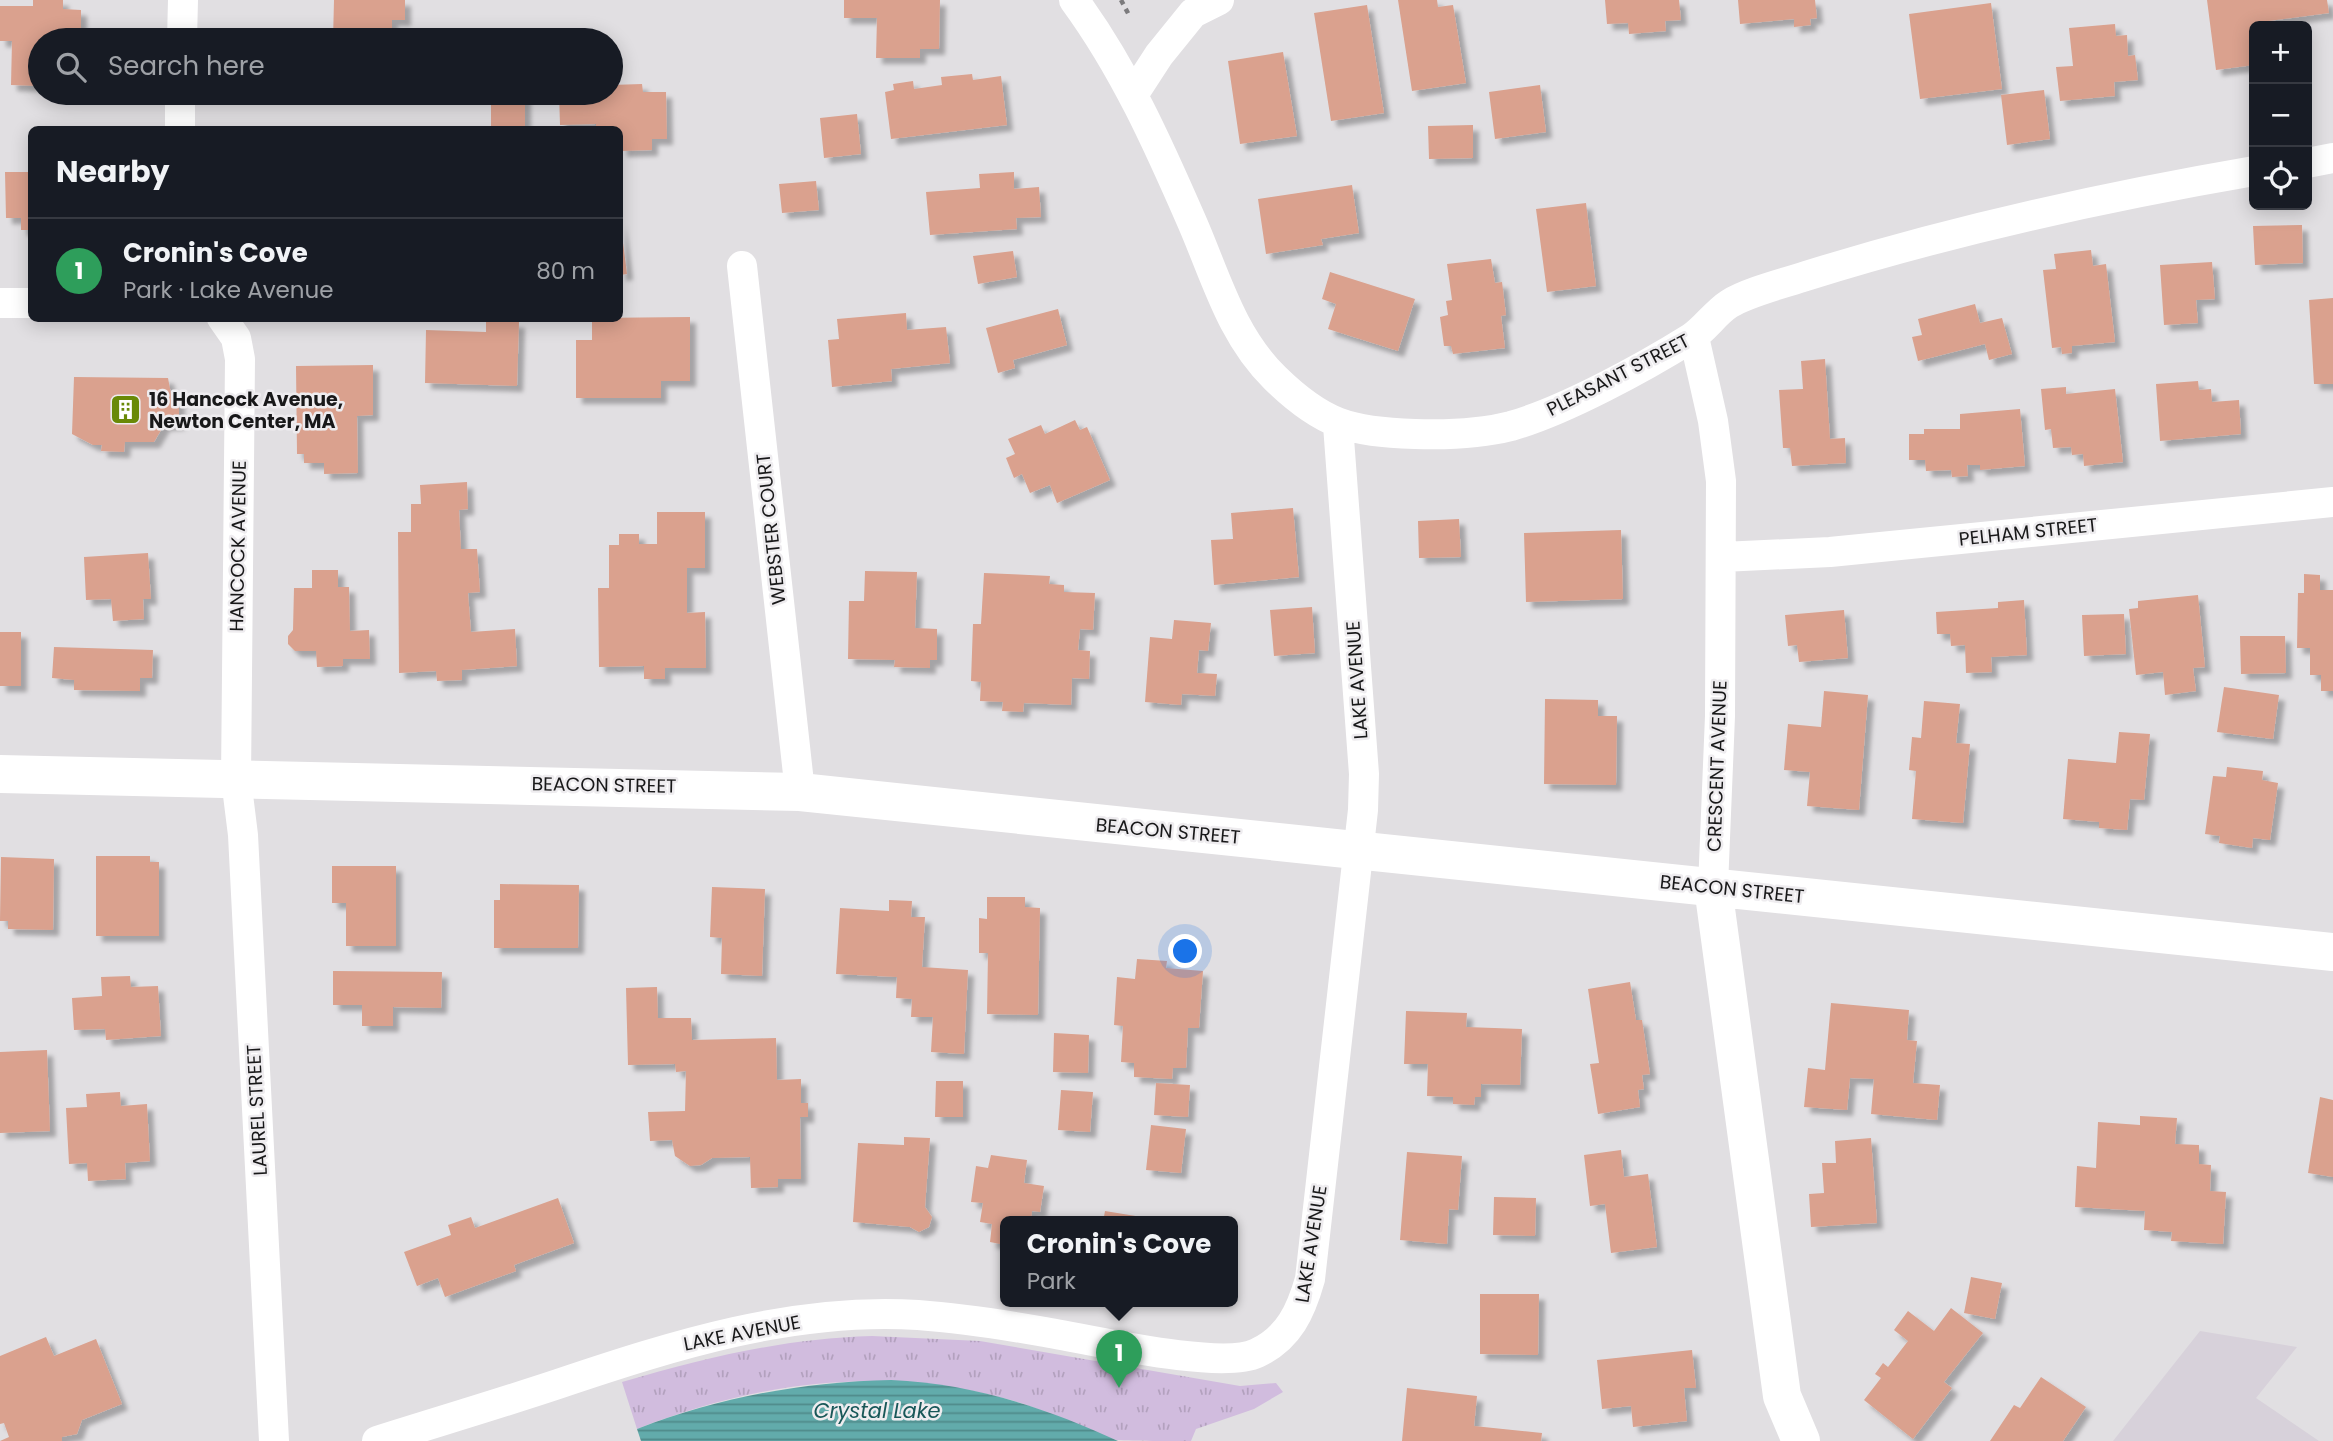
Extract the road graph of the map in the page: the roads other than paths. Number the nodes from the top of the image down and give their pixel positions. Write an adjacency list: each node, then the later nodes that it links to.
1 (183, 0): 4 (street)
2 (1074, 0): 5 (street, PLEASANT STREET)
3 (1219, 0): 5 (street)
4 (182, 28)
5 (1133, 95): 16 (street, PLEASANT STREET)
6 (180, 105): 7 (street)
7 (180, 126)
8 (2333, 158): 9 (street)
9 (2312, 162)
10 (2249, 172): 15 (street, PLEASANT STREET)
11 (742, 266): 21 (street, WEBSTER COURT)
12 (0, 303): 13 (street)
13 (28, 303)
14 (225, 322): 20 (street, HANCOCK AVENUE)
15 (1694, 337): 16 (street, PLEASANT STREET); 18 (street, CRESCENT AVENUE)
16 (1338, 425): 22 (street, LAKE AVENUE)
17 (2333, 502): 18 (street, PELHAM STREET)
18 (1722, 557): 23 (street, CRESCENT AVENUE)
19 (0, 774): 20 (main road, BEACON STREET)
20 (236, 779): 21 (main road, BEACON STREET); 25 (street, LAUREL STREET)
21 (800, 792): 22 (main road, BEACON STREET)
22 (1360, 848): 23 (main road, BEACON STREET); 26 (street, LAKE AVENUE)
23 (1713, 887): 24 (main road, BEACON STREET); 27 (main road, CRESCENT AVENUE)
24 (2333, 952)
25 (274, 1441)
26 (377, 1441)
27 (1801, 1441)

